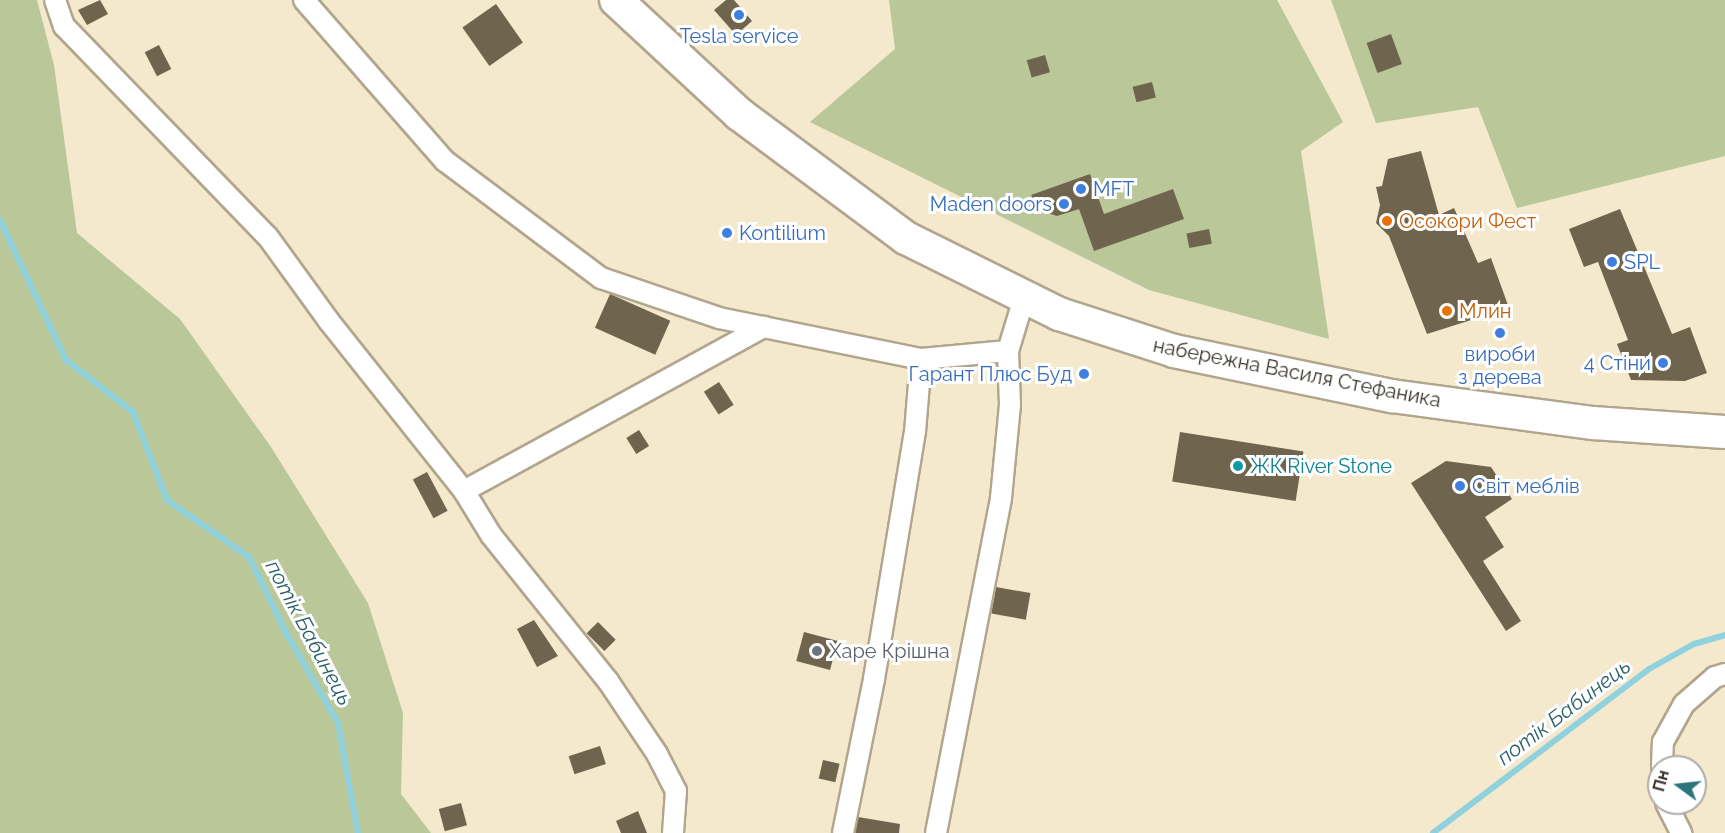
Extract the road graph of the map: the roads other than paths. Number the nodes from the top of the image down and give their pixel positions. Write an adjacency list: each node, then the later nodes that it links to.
1 (55, 0): 9 (street)
2 (304, 0): 5 (street)
3 (616, 0): 4 (main road, набережна Василя Стефаника)
4 (1024, 298): 6 (street); 8 (main road, набережна Василя Стефаника)
5 (764, 327): 7 (street); 9 (street)
6 (1008, 351): 7 (street); 15 (street)
7 (921, 359): 14 (street)
8 (1725, 432)
9 (464, 491): 13 (street)
10 (1725, 674): 11 (street)
11 (1662, 755)
12 (1672, 815): 16 (street)
13 (673, 833)
14 (843, 833)
15 (936, 833)
16 (1681, 833)

